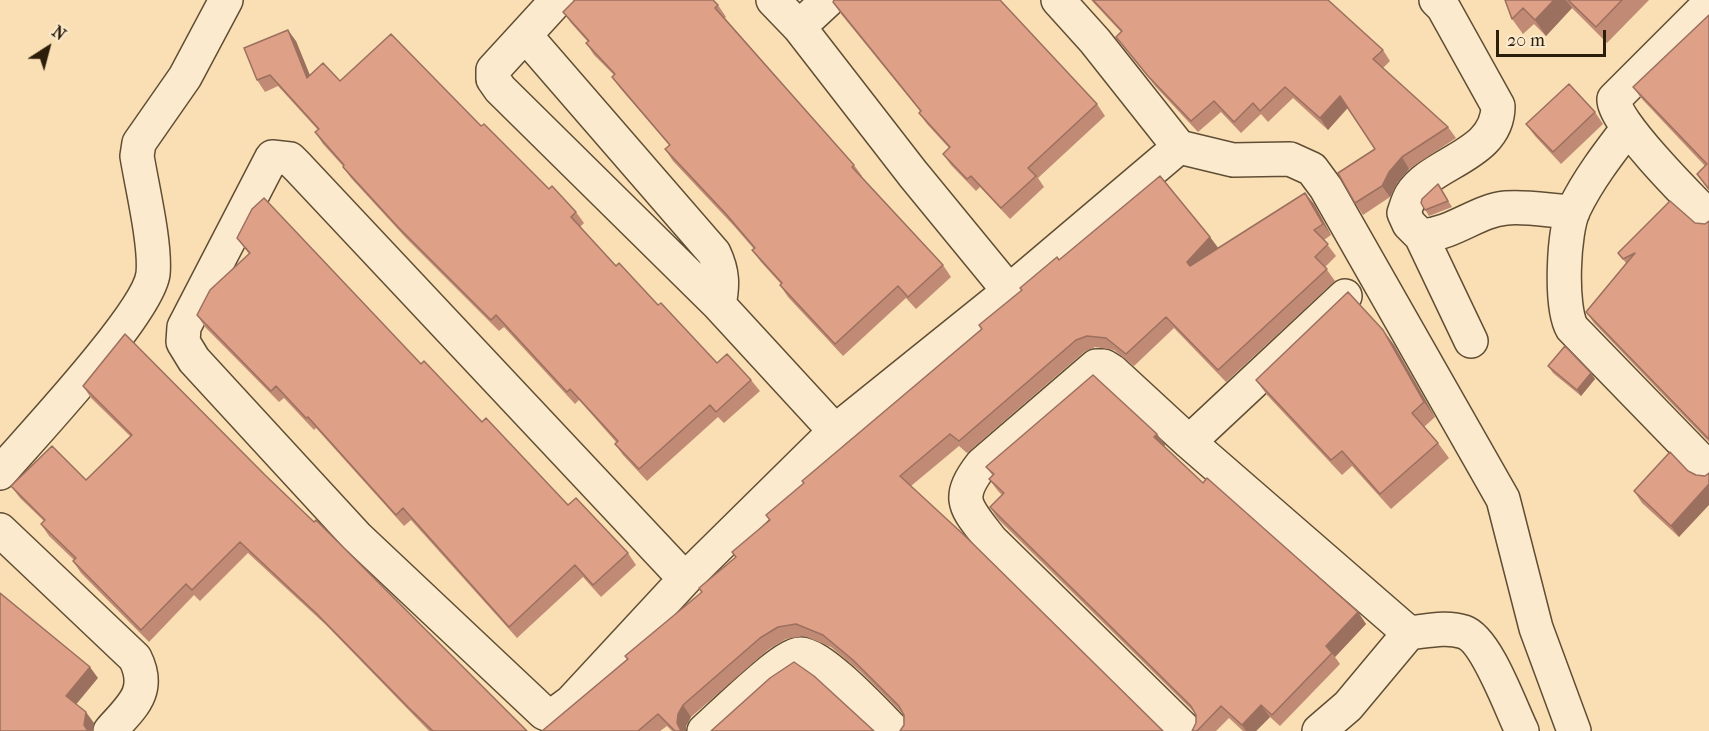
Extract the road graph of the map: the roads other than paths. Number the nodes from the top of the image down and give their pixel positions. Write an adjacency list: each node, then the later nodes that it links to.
1 (226, 0): 22 (street)
2 (557, 0): 9 (street)
3 (773, 0): 8 (street)
4 (828, 0): 8 (street)
5 (1058, 0): 11 (street)
6 (1436, 0): 14 (street)
7 (1709, 4): 10 (street)
8 (799, 27): 15 (street)
9 (525, 35): 17 (street); 17 (street)
10 (1621, 113): 12 (street); 13 (street)
11 (1179, 147): 15 (street); 32 (street)
12 (1572, 212): 14 (street); 21 (street)
13 (1709, 217)
14 (1421, 236): 18 (street)
15 (1009, 291): 19 (street)
16 (1345, 296): 20 (street)
17 (719, 305): 19 (street)
18 (1471, 341)
19 (836, 431): 24 (street)
20 (1189, 442): 25 (street); 29 (street)
21 (1709, 469)
22 (0, 473)
23 (0, 530): 26 (street)
24 (685, 579): 24 (street)
25 (1409, 633): 30 (street); 31 (street)
26 (110, 731)
27 (704, 731): 28 (street)
28 (894, 731)
29 (1186, 731)
30 (1319, 731)
31 (1522, 731)
32 (1574, 731)

